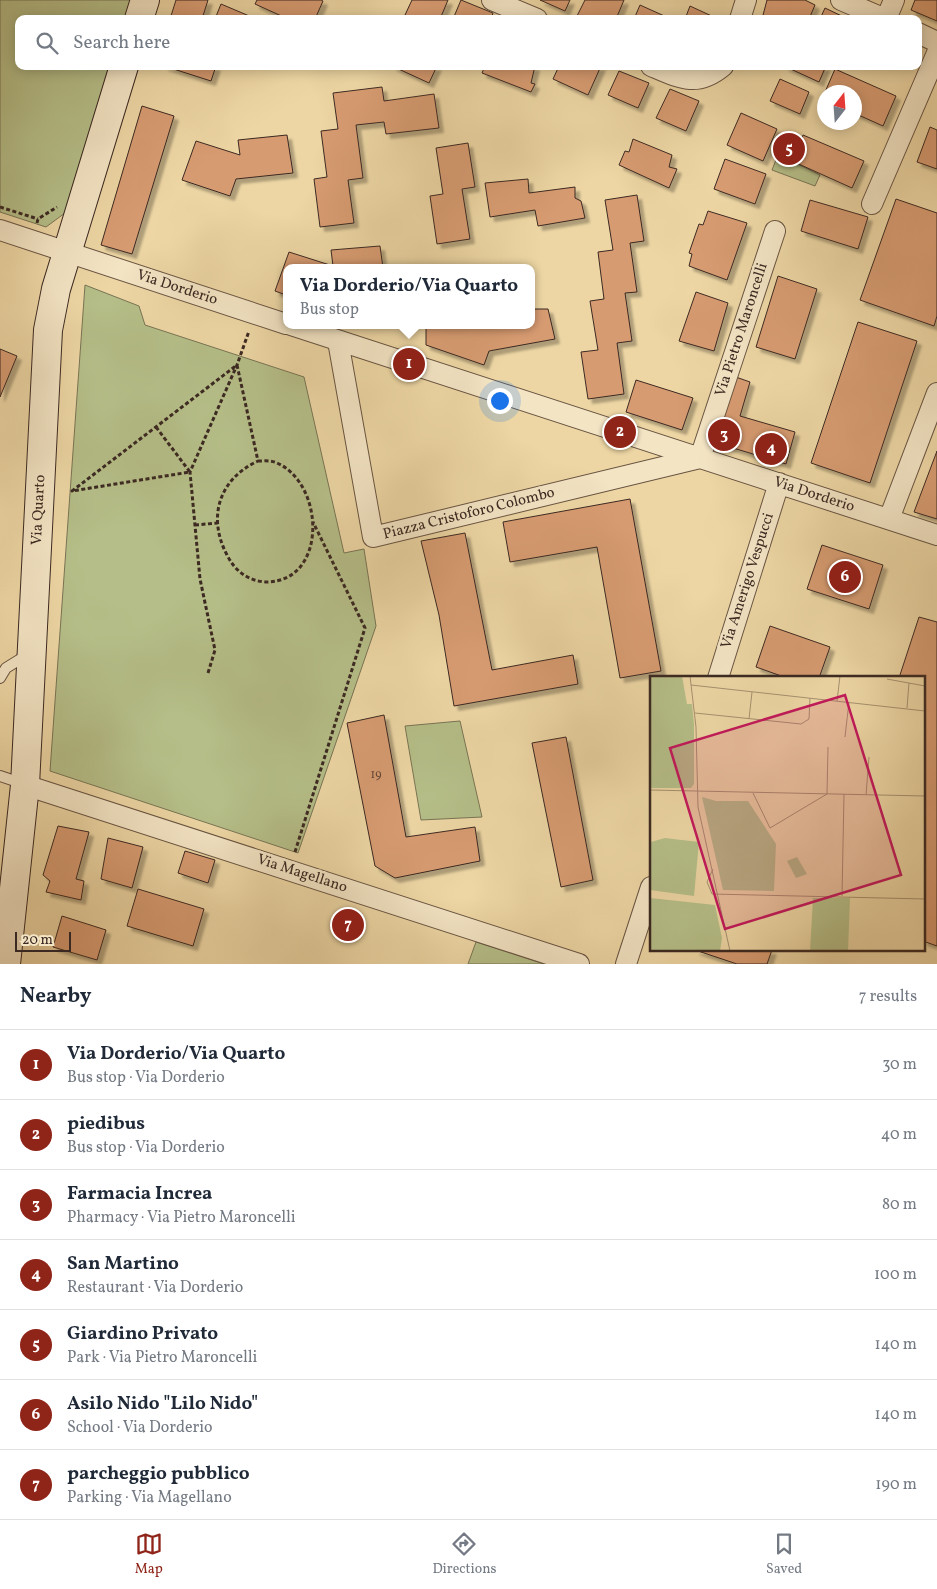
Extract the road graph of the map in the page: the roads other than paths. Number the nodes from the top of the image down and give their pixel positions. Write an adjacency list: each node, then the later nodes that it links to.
1 (144, 0): 6 (street)
2 (492, 0): 7 (street)
3 (746, 0): 8 (street)
4 (841, 0): 9 (street)
5 (894, 0): 10 (street)
6 (140, 15)
7 (528, 15)
8 (741, 15)
9 (877, 15)
10 (888, 15)
11 (922, 35): 12 (street)
12 (937, 42)
13 (937, 53): 17 (street)
14 (123, 70): 20 (street, Via Quarto)
15 (660, 70): 16 (street)
16 (718, 70)
17 (872, 204)
18 (0, 230): 20 (street, Via Dorderio)
19 (775, 231): 25 (street, Via Pietro Maroncelli)
20 (67, 253): 21 (street, Via Dorderio); 29 (street, Via Quarto)
21 (283, 323)
22 (303, 329): 23 (street, Via Dorderio)
23 (338, 341): 25 (street, Via Dorderio); 25 (street, Piazza Cristoforo Colombo)
24 (937, 393): 27 (street)
25 (700, 458): 26 (street, Via Dorderio)
26 (779, 483): 27 (street, Via Dorderio); 30 (street, Via Amerigo Vespucci)
27 (889, 519): 28 (street, Via Dorderio)
28 (937, 535)
29 (32, 652): 31 (lane); 32 (street, Via Quarto)
30 (719, 676)
31 (0, 678)
32 (12, 780): 34 (street, Via Quarto); 35 (street, Via Magellano)
33 (650, 890): 36 (street)
34 (6, 964)
35 (579, 964)
36 (626, 964)

